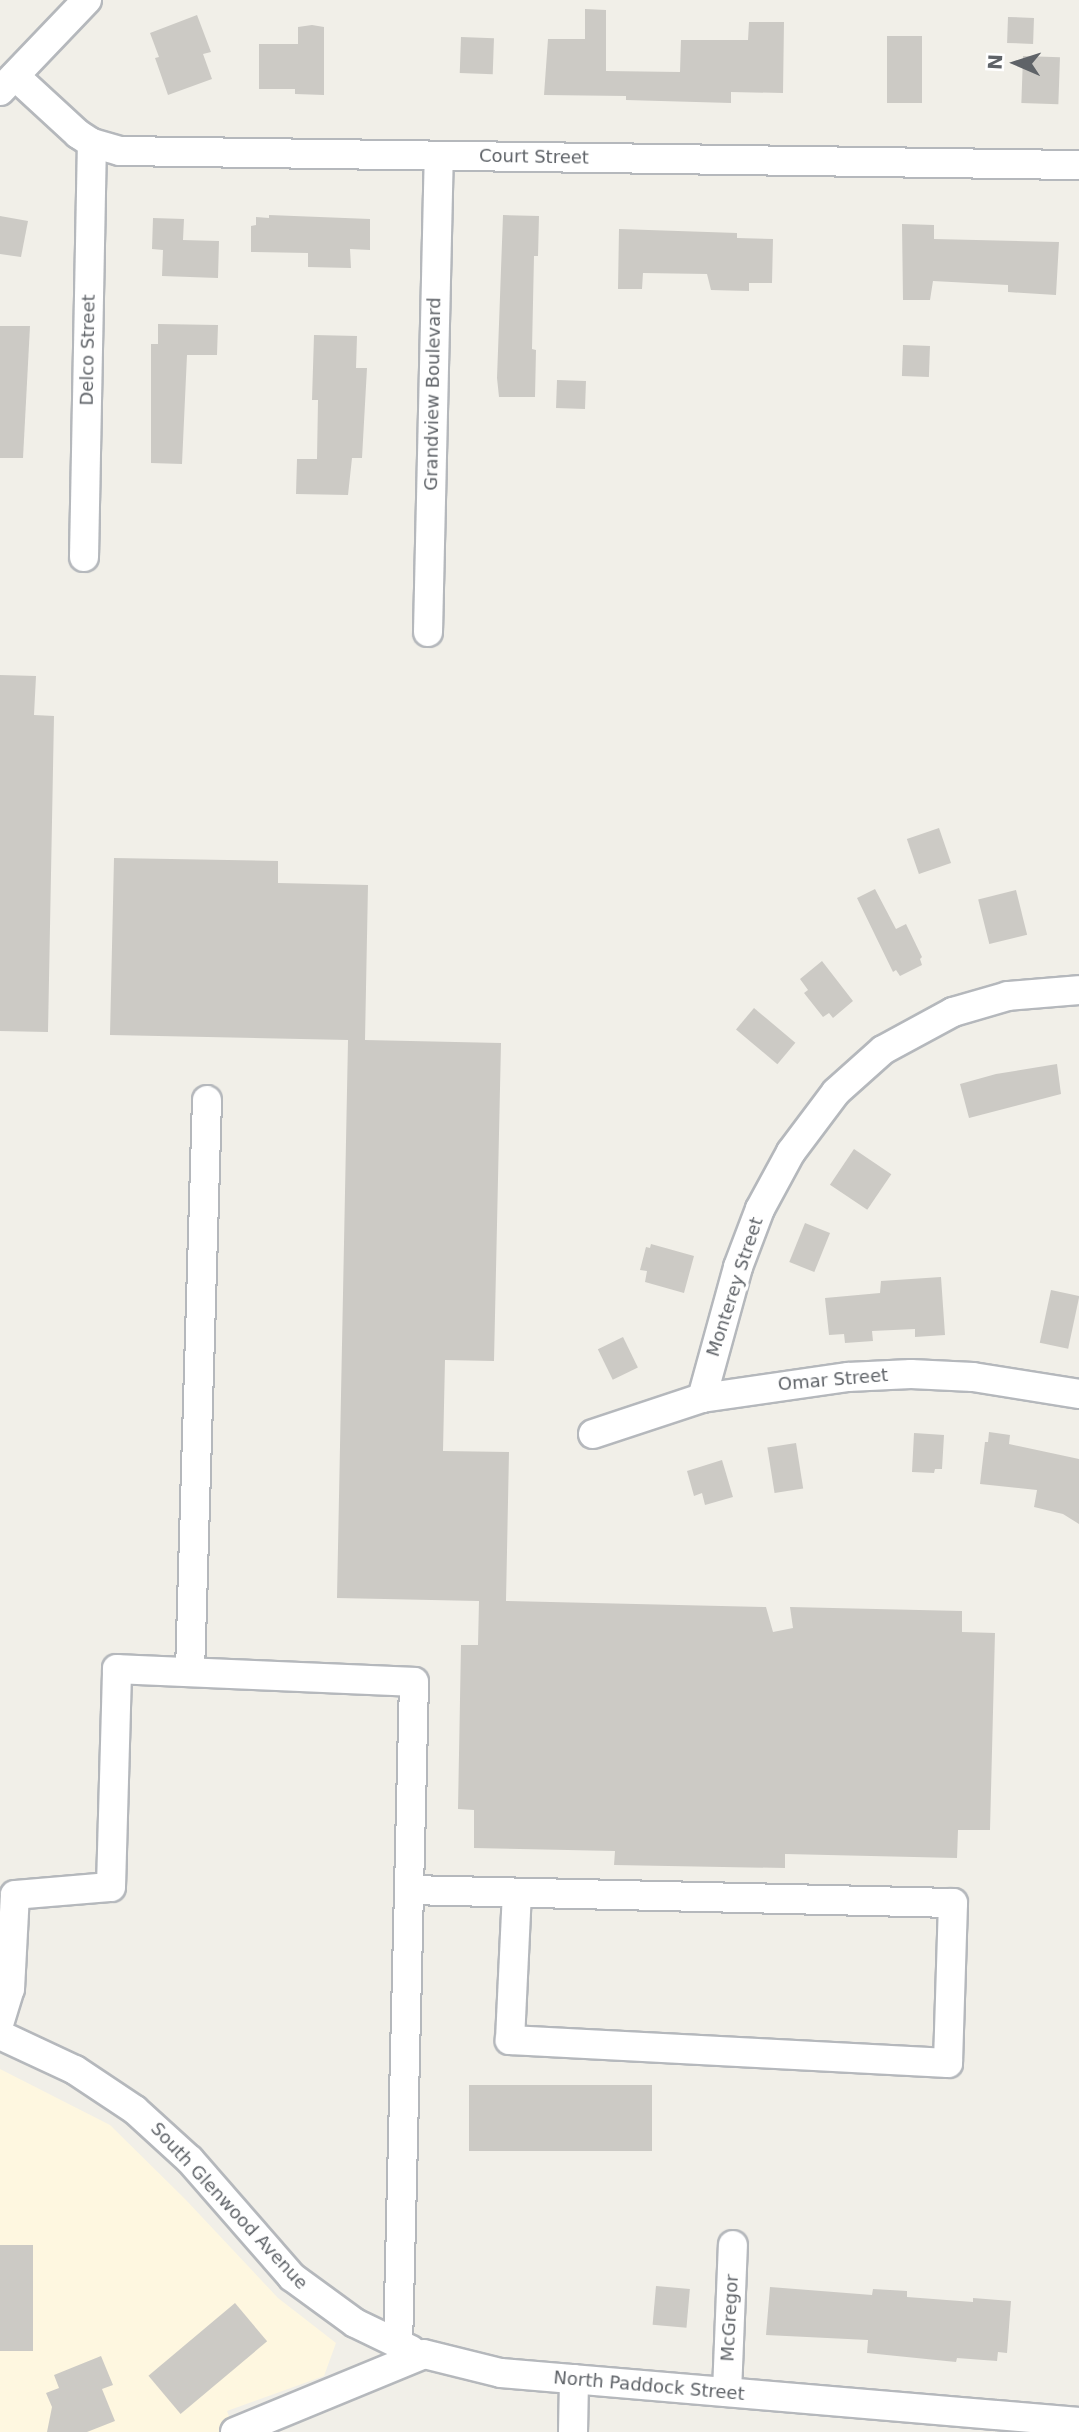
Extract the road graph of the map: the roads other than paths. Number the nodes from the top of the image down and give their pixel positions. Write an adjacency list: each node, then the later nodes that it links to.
1 (87, 0): 2 (street)
2 (7, 83): 3 (street, Court Street)
3 (92, 143): 4 (street, Court Street); 6 (street, Delco Street)
4 (439, 156): 5 (street, Court Street); 7 (street, Grandview Boulevard)
5 (1079, 165)
6 (83, 557)
7 (428, 632)
8 (1079, 990): 11 (street, Monterey Street)
9 (206, 1100): 13 (street)
10 (1079, 1394): 11 (street, Omar Street)
11 (702, 1398): 12 (street, Omar Street)
12 (593, 1434)
13 (190, 1672): 14 (street); 16 (street)
14 (409, 1890): 15 (street); 20 (street)
15 (517, 1893): 15 (street)
16 (8, 1896): 17 (street)
17 (0, 2021)
18 (0, 2035): 20 (street, South Glenwood Avenue)
19 (733, 2245): 23 (street, McGregor)
20 (398, 2344): 21 (street, South Glenwood Avenue)
21 (424, 2354): 22 (street, North Paddock Street); 25 (street)
22 (574, 2379): 23 (street, North Paddock Street); 26 (street)
23 (727, 2392): 24 (street, North Paddock Street)
24 (1079, 2422)
25 (235, 2432)
26 (572, 2432)

